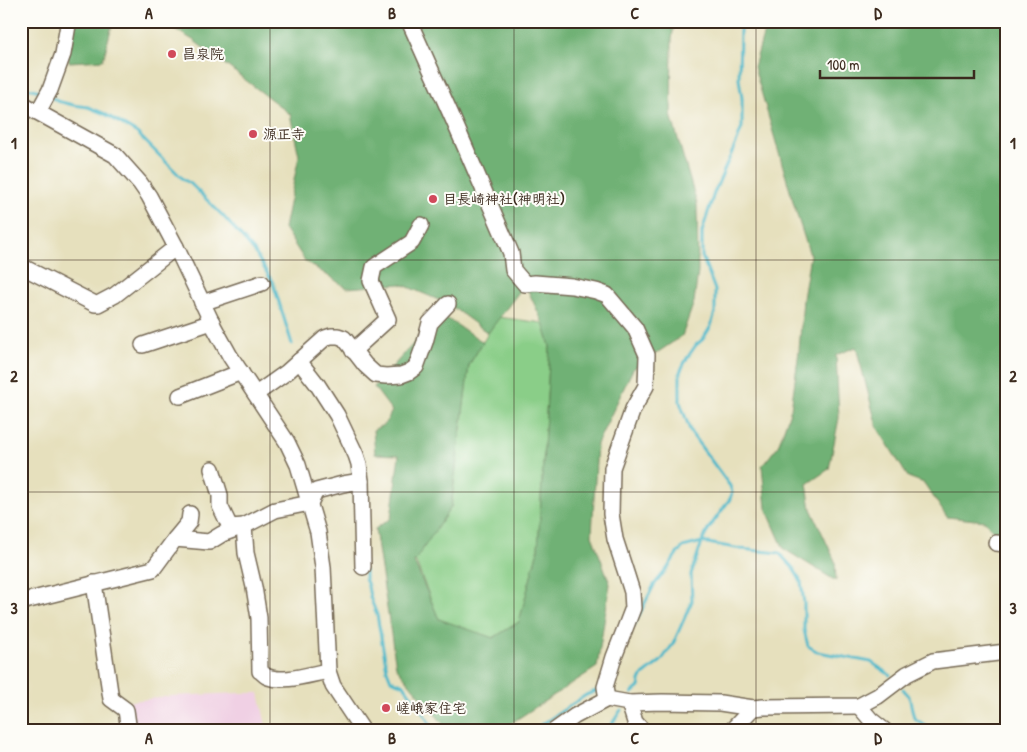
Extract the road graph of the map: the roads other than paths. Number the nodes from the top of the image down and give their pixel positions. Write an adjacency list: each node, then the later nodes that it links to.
1 (409, 21): 29 (street)
2 (68, 25): 3 (street)
3 (44, 101): 4 (street); 6 (street)
4 (21, 103)
5 (421, 225): 13 (street)
6 (176, 247): 7 (street); 9 (street)
7 (21, 266)
8 (262, 283): 9 (street)
9 (202, 303): 11 (street)
10 (448, 304): 13 (street)
11 (212, 322): 12 (street); 15 (street)
12 (143, 345)
13 (353, 351): 14 (street)
14 (299, 361): 16 (street); 19 (street)
15 (241, 372): 16 (street); 17 (street)
16 (256, 394): 20 (street)
17 (180, 396)
18 (212, 469): 22 (street)
19 (361, 481): 20 (street); 24 (street)
20 (310, 503): 22 (street); 28 (street)
21 (190, 514): 23 (street)
22 (244, 526): 23 (street); 28 (street)
23 (175, 539): 25 (street)
24 (363, 567)
25 (94, 583): 26 (street); 33 (street)
26 (21, 602)
27 (1006, 652): 31 (street)
28 (328, 671): 34 (street)
29 (607, 699): 30 (street); 35 (street)
30 (629, 703): 32 (street); 36 (street)
31 (859, 706): 32 (street); 38 (street)
32 (753, 708): 37 (street)
33 (129, 731)
34 (362, 731)
35 (554, 731)
36 (643, 731)
37 (731, 731)
38 (885, 731)

